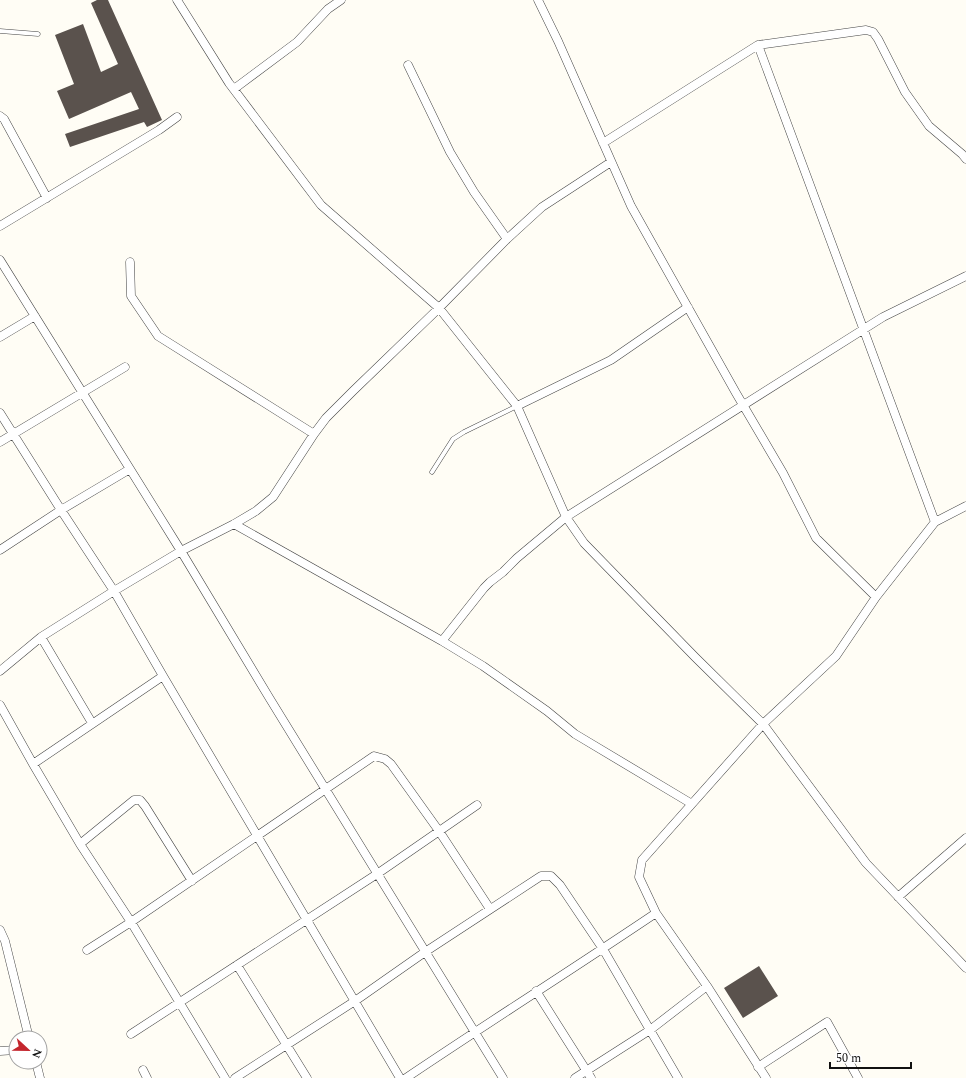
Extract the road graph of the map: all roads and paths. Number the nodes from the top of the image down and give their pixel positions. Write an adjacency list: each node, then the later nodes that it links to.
1 (176, 0): 8 (street)
2 (341, 0): 8 (street)
3 (538, 0): 11 (street)
4 (0, 31): 5 (lane)
5 (38, 34)
6 (758, 45): 11 (street); 12 (street); 23 (street)
7 (408, 65): 16 (street)
8 (234, 89): 21 (street)
9 (0, 116): 14 (street)
10 (177, 117): 14 (street)
11 (603, 143): 13 (street)
12 (966, 160)
13 (612, 162): 16 (street); 20 (street)
14 (47, 198): 15 (street)
15 (0, 226)
16 (508, 239): 21 (street)
17 (0, 260): 22 (street)
18 (130, 262): 31 (street)
19 (966, 276): 23 (street)
20 (688, 307): 27 (street); 28 (street)
21 (439, 308): 28 (street); 31 (street)
22 (35, 316): 24 (street); 26 (street)
23 (863, 330): 27 (street); 38 (street)
24 (0, 337)
25 (125, 367): 26 (street)
26 (82, 392): 30 (street); 33 (street)
27 (743, 404): 37 (street); 43 (street)
28 (516, 406): 34 (lane); 37 (street)
29 (0, 413): 30 (street)
30 (13, 434): 32 (street); 36 (street)
31 (314, 434): 39 (street)
32 (0, 442)
33 (130, 469): 36 (street); 41 (street)
34 (432, 472)
35 (966, 506): 38 (street)
36 (61, 510): 40 (street); 42 (street)
37 (566, 517): 45 (street); 50 (street)
38 (935, 522): 43 (street)
39 (234, 524): 41 (street); 45 (street)
40 (0, 550)
41 (181, 551): 42 (street); 52 (street)
42 (114, 591): 44 (street); 47 (street)
43 (876, 597): 50 (street)
44 (40, 638): 46 (street); 49 (street)
45 (442, 641): 53 (street)
46 (0, 671)
47 (163, 676): 49 (street); 56 (street)
48 (0, 705): 51 (street)
49 (92, 723): 51 (street)
50 (763, 724): 53 (street); 61 (street)
51 (32, 764): 58 (street)
52 (325, 789): 55 (street); 56 (street); 59 (street)
53 (692, 804): 63 (street)
54 (477, 805): 55 (street)
55 (439, 831): 59 (street); 62 (street)
56 (257, 836): 60 (street); 64 (street)
57 (966, 838): 61 (street)
58 (80, 844): 60 (street); 65 (street)
59 (377, 874): 64 (street); 69 (street)
60 (192, 881): 65 (street)
61 (898, 897): 71 (street)
62 (490, 909): 67 (street); 69 (street)
63 (656, 913): 67 (street); 72 (street)
64 (307, 920): 70 (street); 74 (street)
65 (132, 922): 68 (street); 75 (street)
66 (0, 930): 76 (street)
67 (603, 949): 73 (street); 77 (street)
68 (87, 950)
69 (425, 952): 74 (street); 78 (street)
70 (237, 966): 75 (street); 80 (street)
71 (966, 968)
72 (708, 986): 77 (street); 81 (street)
73 (536, 991): 78 (street); 83 (street)
74 (354, 1001): 80 (street); 88 (street)
75 (180, 1003): 79 (street); 85 (street)
76 (27, 1030)
77 (650, 1030): 83 (street); 93 (street)
78 (474, 1032): 89 (street); 90 (street)
79 (131, 1034)
80 (286, 1045): 86 (street); 87 (street)
81 (758, 1067): 94 (street); 95 (street)
82 (142, 1070): 84 (street)
83 (587, 1070): 91 (street); 92 (street)
84 (147, 1078)
85 (225, 1078)
86 (235, 1078)
87 (307, 1078)
88 (400, 1078)
89 (406, 1078)
90 (503, 1078)
91 (575, 1078)
92 (591, 1078)
93 (678, 1078)
94 (766, 1078)
95 (858, 1078)

